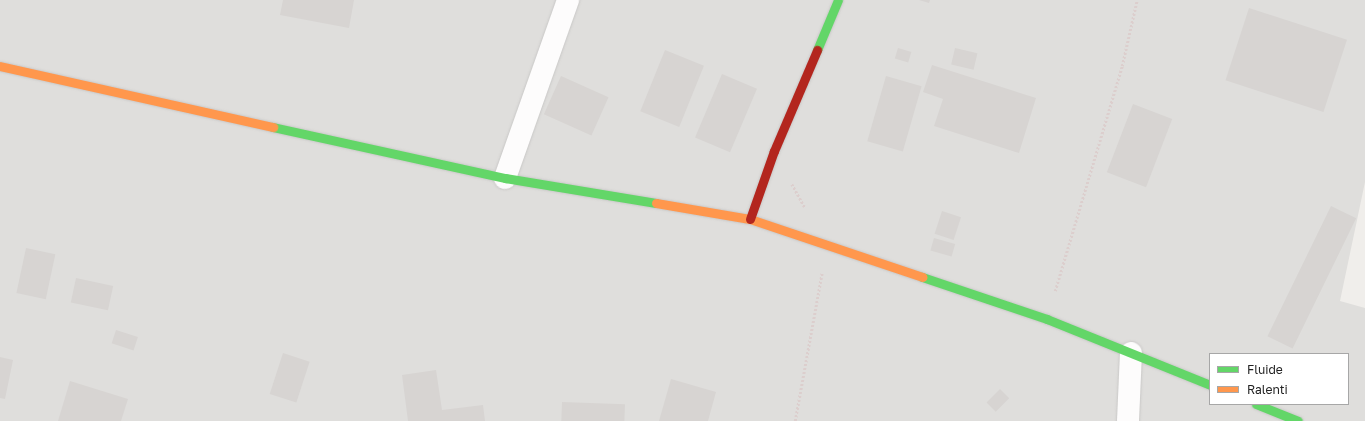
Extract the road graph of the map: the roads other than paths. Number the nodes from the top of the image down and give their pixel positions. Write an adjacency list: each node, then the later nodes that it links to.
1 (568, 0): 4 (street)
2 (838, 0): 5 (main road)
3 (0, 66): 4 (main road)
4 (505, 178): 5 (main road)
5 (750, 219): 6 (main road)
6 (1131, 353): 7 (main road); 9 (street)
7 (1209, 385)
8 (1258, 405): 10 (main road)
9 (1128, 421)
10 (1298, 421)

